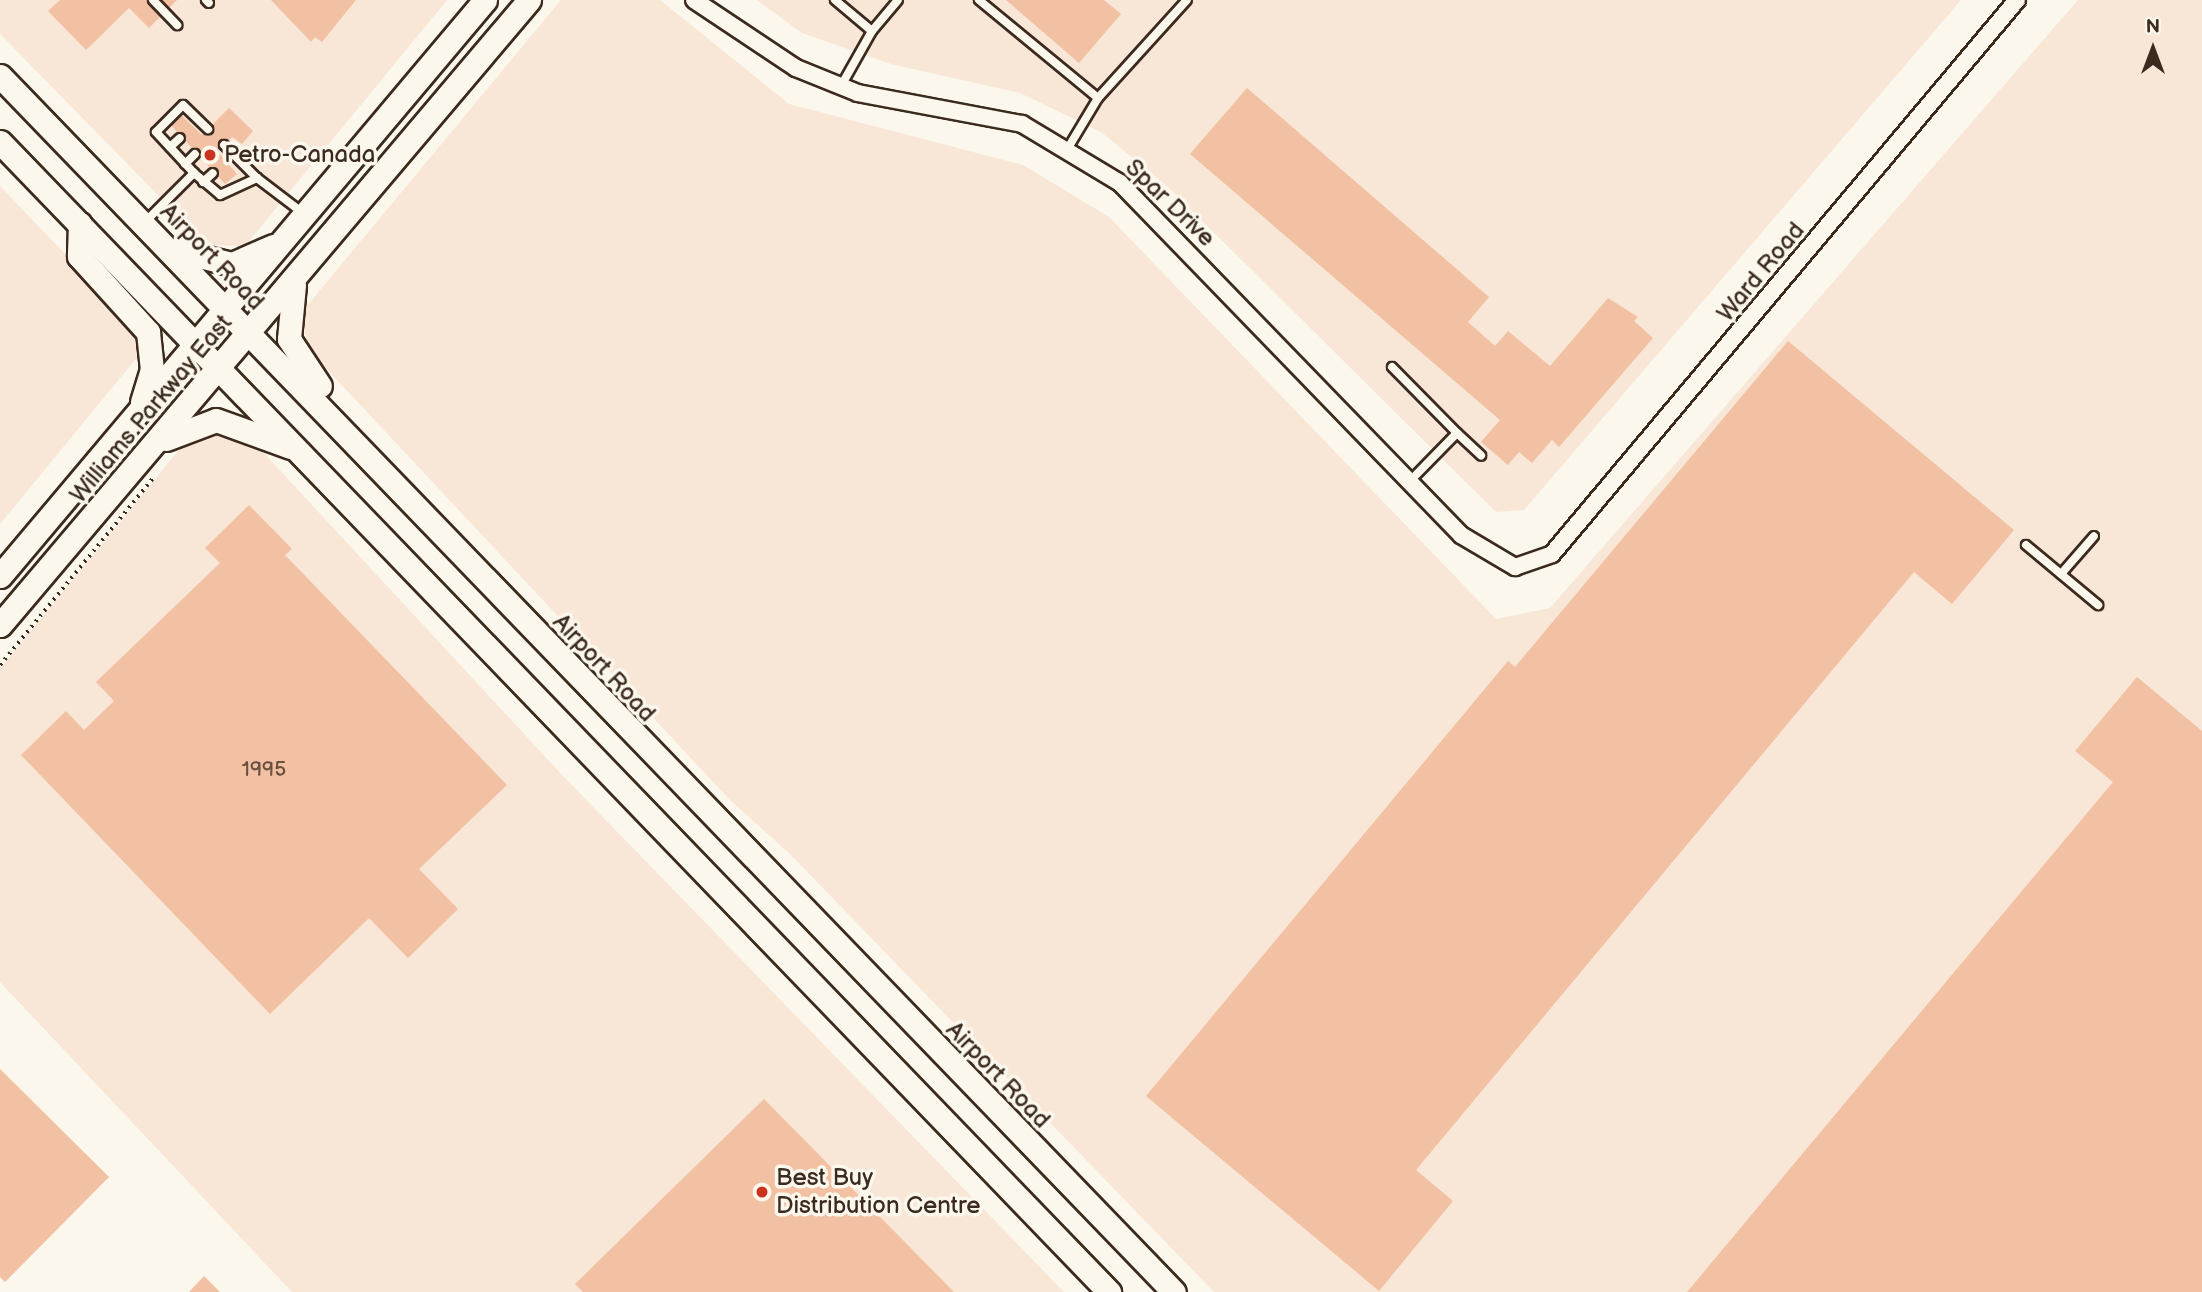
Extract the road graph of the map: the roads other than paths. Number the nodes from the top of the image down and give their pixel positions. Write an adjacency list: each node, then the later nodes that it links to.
1 (153, 0): 10 (lane)
2 (485, 0): 27 (main road, Williams Parkway East)
3 (529, 0): 32 (main road, Williams Parkway East)
4 (694, 0): 13 (street, Spar Drive)
5 (835, 0): 11 (lane)
6 (898, 0): 11 (lane)
7 (979, 0): 14 (lane)
8 (1187, 0): 14 (lane)
9 (2017, 0): 47 (street, Ward Road)
10 (177, 25)
11 (872, 31): 13 (lane)
12 (0, 76): 28 (main road, Airport Road)
13 (841, 86): 20 (street, Spar Drive)
14 (1098, 98): 20 (lane)
15 (208, 129): 19 (lane)
16 (180, 138): 19 (lane)
17 (0, 142): 29 (main road)
18 (224, 145): 25 (lane)
19 (170, 147): 22 (lane)
20 (1069, 148): 44 (street, Spar Drive)
21 (195, 154): 22 (lane)
22 (184, 164): 23 (lane)
23 (194, 173): 26 (lane); 28 (lane)
24 (213, 173): 26 (lane)
25 (257, 178): 26 (lane); 27 (lane)
26 (203, 182)
27 (305, 215): 30 (main road, Williams Parkway East)
28 (143, 223): 31 (main road, Airport Road)
29 (80, 224): 35 (main road); 38 (main road)
30 (285, 238): 31 (main road); 33 (main road, Williams Parkway East)
31 (164, 245): 33 (main road, Airport Road)
32 (297, 277): 34 (main road, Williams Parkway East); 40 (main road)
33 (226, 309): 34 (main road, Airport Road); 35 (main road, Williams Parkway East)
34 (249, 334): 37 (main road, Williams Parkway East); 40 (main road, Airport Road)
35 (197, 344): 37 (main road); 38 (main road, Williams Parkway East)
36 (1392, 367): 39 (lane)
37 (221, 368): 41 (main road); 43 (main road, Williams Parkway East)
38 (133, 421): 49 (main road, Williams Parkway East)
39 (1457, 433): 42 (lane); 44 (lane)
40 (348, 436): 53 (main road, Airport Road)
41 (303, 453): 43 (main road); 52 (main road)
42 (1481, 456)
43 (158, 457): 51 (main road, Williams Parkway East)
44 (1410, 481): 47 (street, Spar Drive)
45 (2094, 536): 48 (lane)
46 (2026, 545): 48 (lane)
47 (1533, 565)
48 (2061, 575): 50 (lane)
49 (0, 576)
50 (2098, 605)
51 (0, 625)
52 (1109, 1292)
53 (1174, 1292)

